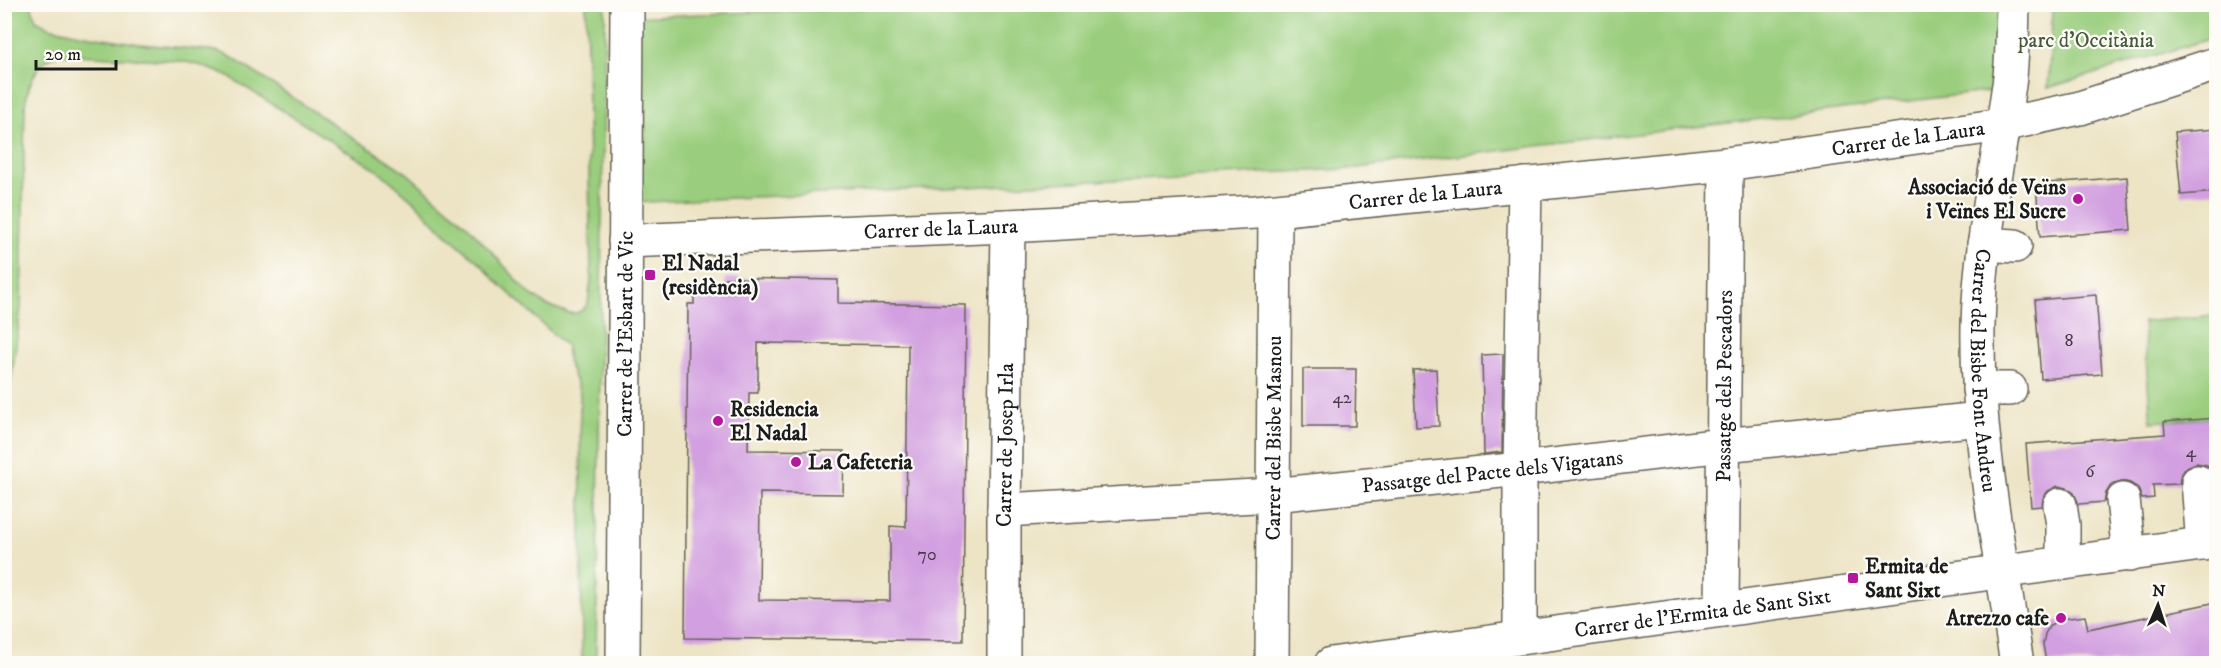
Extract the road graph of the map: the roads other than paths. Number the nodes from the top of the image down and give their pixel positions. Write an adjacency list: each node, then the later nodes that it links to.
1 (627, 4): 9 (street, Carrer de l'Esbart de Vic)
2 (2013, 4): 4 (street, Carrer del Bisbe Font Andreu)
3 (2217, 64): 4 (street, Carrer de la Laura)
4 (2002, 124): 5 (street, Carrer de la Laura); 10 (street, Carrer del Bisbe Font Andreu)
5 (1726, 164): 6 (street, Carrer de la Laura); 11 (street, Passatge dels Pescadors)
6 (1525, 184): 7 (street, Carrer de la Laura); 12 (street)
7 (1275, 211): 8 (street, Carrer de la Laura); 14 (street, Carrer del Bisbe Masnou)
8 (1008, 226): 9 (street, Carrer de la Laura); 17 (street, Carrer de Josep Irla)
9 (625, 241): 24 (street, Carrer de l'Esbart de Vic)
10 (1990, 399): 11 (street, Passatge del Pacte dels Vigatans); 21 (street, Carrer del Bisbe Font Andreu)
11 (1723, 445): 12 (street, Passatge del Pacte dels Vigatans); 22 (street, Passatge dels Pescadors)
12 (1520, 469): 14 (street, Passatge del Pacte dels Vigatans); 23 (street)
13 (2198, 482): 18 (street)
14 (1273, 495): 17 (street, Passatge del Pacte dels Vigatans); 26 (street, Carrer del Bisbe Masnou)
15 (2123, 500): 19 (street)
16 (2060, 505): 20 (street)
17 (1004, 510): 25 (street, Carrer de Josep Irla)
18 (2210, 543): 19 (street, Carrer de l'Ermita de Sant Sixt)
19 (2129, 555): 20 (street, Carrer de l'Ermita de Sant Sixt)
20 (2063, 563): 21 (street, Carrer de l'Ermita de Sant Sixt)
21 (2003, 570): 22 (street, Carrer de l'Ermita de Sant Sixt); 28 (street, Carrer del Bisbe Font Andreu)
22 (1722, 610): 23 (street, Carrer de l'Ermita de Sant Sixt)
23 (1520, 637): 27 (street, Carrer de l'Ermita de Sant Sixt)
24 (623, 663)
25 (1004, 663)
26 (1272, 663)
27 (1331, 663)
28 (2017, 663)

